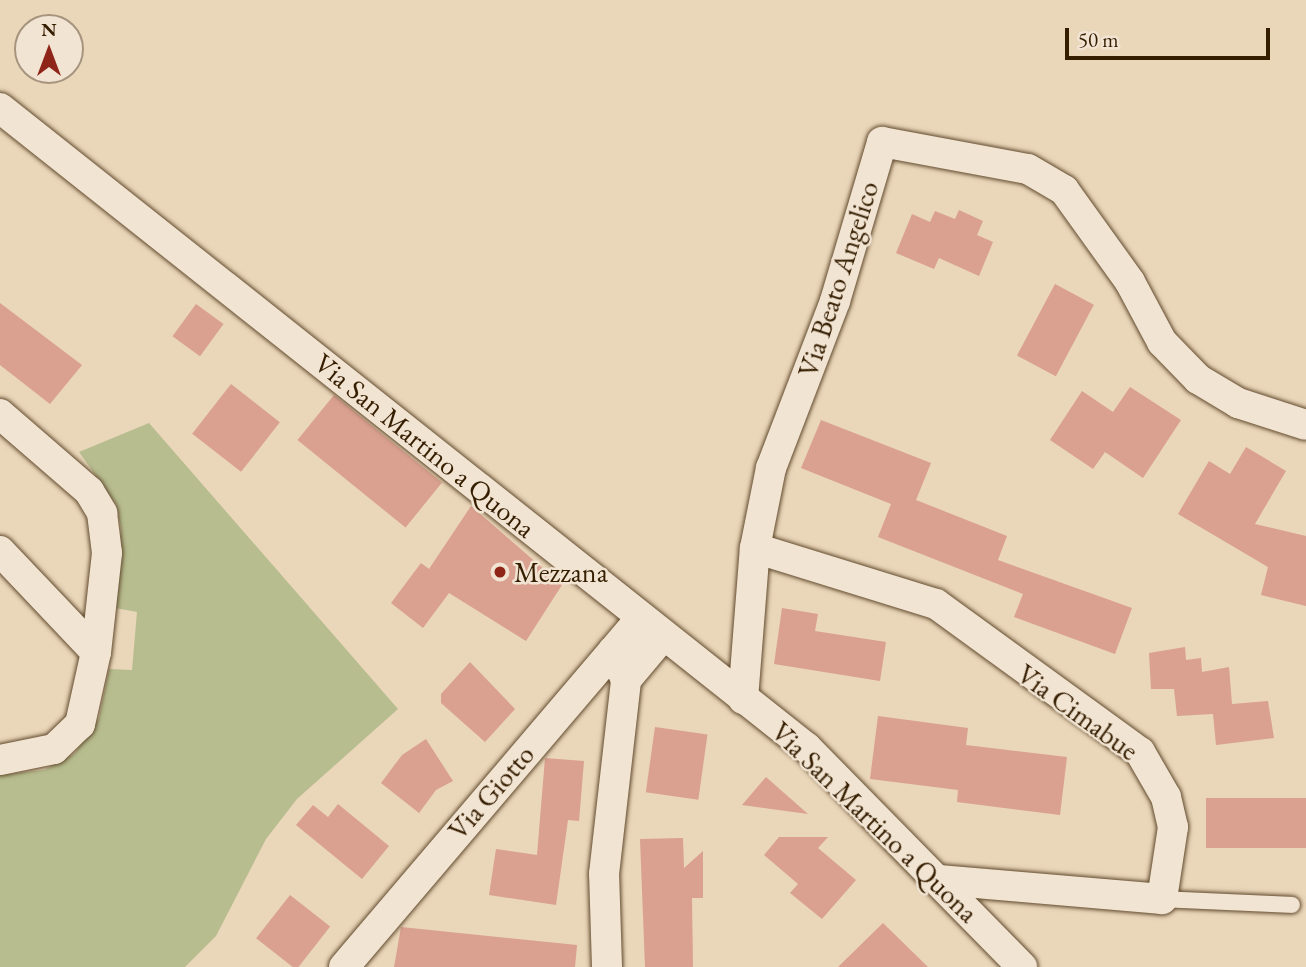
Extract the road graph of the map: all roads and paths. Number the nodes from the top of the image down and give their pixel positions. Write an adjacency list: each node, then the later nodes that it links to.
1 (0, 108): 6 (street, Via San Martino a Quona)
2 (0, 414): 7 (street)
3 (1306, 425): 4 (street, Via Beato Angelico)
4 (755, 548): 9 (street, Via Beato Angelico); 12 (street, Via Cimabue)
5 (0, 551): 7 (street)
6 (634, 637): 8 (street); 8 (street); 9 (street, Via San Martino a Quona); 14 (street, Via Giotto)
7 (96, 652): 10 (street)
8 (626, 680): 15 (street)
9 (743, 699): 11 (street, Via San Martino a Quona)
10 (0, 760)
11 (939, 880): 12 (street); 16 (street, Via San Martino a Quona)
12 (1162, 900): 13 (lane)
13 (1292, 905)
14 (344, 967)
15 (607, 967)
16 (1022, 967)

